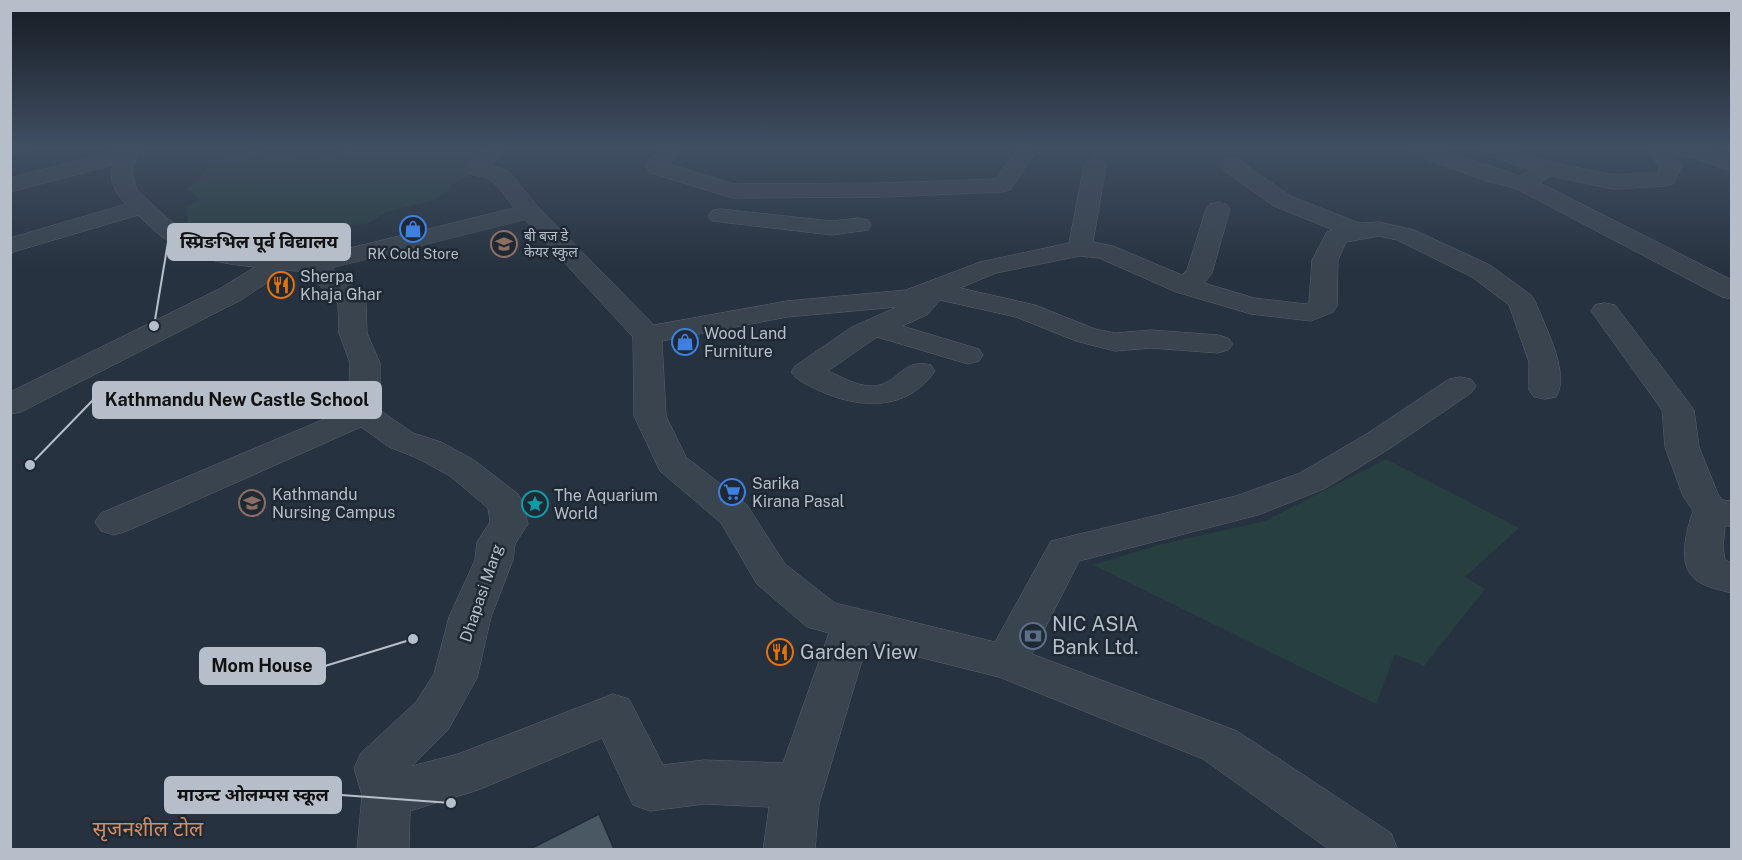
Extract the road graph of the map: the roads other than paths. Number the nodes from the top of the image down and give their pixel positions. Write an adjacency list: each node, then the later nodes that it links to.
1 (126, 188): 8 (street)
2 (510, 188): 10 (street)
3 (724, 188): 4 (street)
4 (927, 188)
5 (1091, 188): 15 (street)
6 (1264, 188): 13 (street)
7 (1532, 188): 19 (street)
8 (141, 207): 14 (street); 16 (street)
9 (1218, 209): 17 (street)
10 (530, 212): 16 (street); 22 (street)
11 (720, 216): 12 (street)
12 (859, 225)
13 (1356, 231): 17 (street); 27 (street)
14 (10, 246)
15 (1080, 248): 17 (street); 18 (street)
16 (297, 264): 28 (street); 29 (street)
17 (1185, 286)
18 (934, 290): 21 (street); 22 (street); 23 (street)
19 (1731, 291)
20 (1605, 311): 30 (street)
21 (874, 327): 24 (street); 25 (street)
22 (647, 335): 33 (street)
23 (1218, 344)
24 (968, 355)
25 (920, 371)
26 (1460, 386): 34 (street)
27 (1545, 390)
28 (10, 405)
29 (364, 414): 31 (street); 36 (street, Dhapasi Marg)
30 (1721, 512): 32 (street)
31 (114, 522)
32 (1731, 579)
33 (853, 623): 34 (street); 35 (street)
34 (1006, 662): 39 (street)
35 (800, 786): 36 (street); 38 (street)
36 (387, 795): 37 (street, Dhapasi Marg)
37 (383, 849)
38 (789, 849)
39 (1373, 849)

